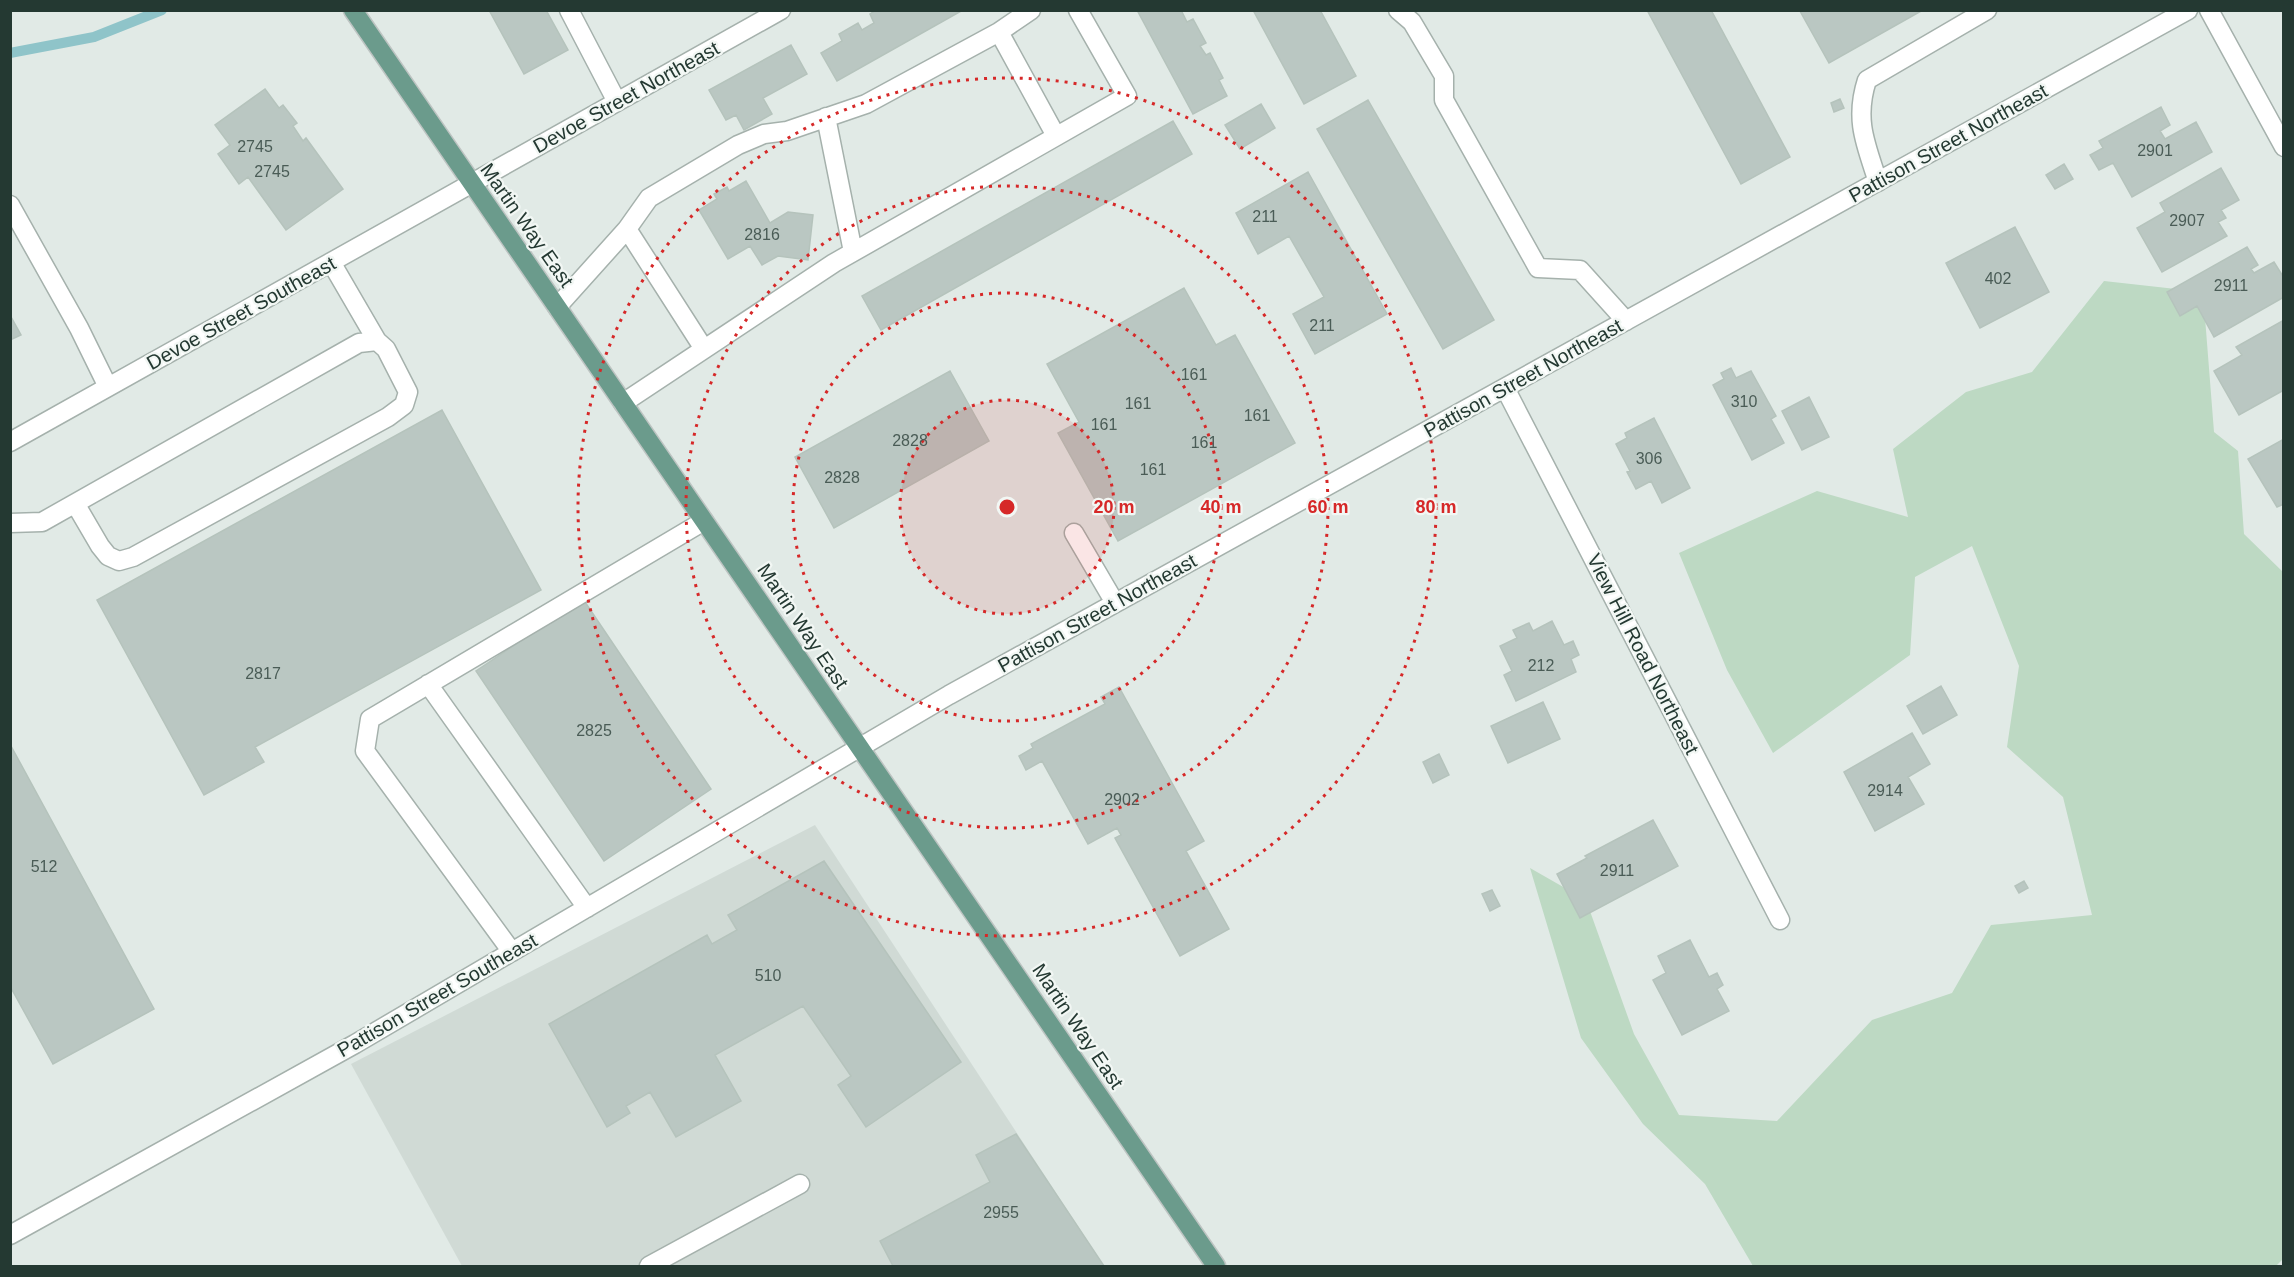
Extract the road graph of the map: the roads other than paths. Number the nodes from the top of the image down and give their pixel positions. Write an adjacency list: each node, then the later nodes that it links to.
1 (353, 10): 16 (main road, Martin Way East)
2 (569, 10): 11 (street)
3 (781, 10): 11 (street, Devoe Street Northeast)
4 (1031, 10): 10 (street)
5 (1078, 10): 13 (street)
6 (1398, 10): 22 (street)
7 (1987, 10): 15 (street)
8 (2188, 10): 15 (street, Pattison Street Northeast)
9 (2209, 10): 14 (street)
10 (999, 32): 12 (street); 13 (street)
11 (617, 102): 16 (street, Devoe Street Northeast)
12 (826, 117): 18 (street); 19 (street)
13 (1056, 136): 19 (street)
14 (2283, 147)
15 (1878, 182): 22 (street, Pattison Street Northeast)
16 (471, 184): 20 (street, Devoe Street Southeast); 21 (main road, Martin Way East)
17 (10, 205): 25 (street)
18 (627, 229): 21 (street); 24 (street)
19 (853, 252): 24 (street)
20 (331, 262): 23 (street); 25 (street, Devoe Street Southeast)
21 (557, 307): 27 (main road, Martin Way East)
22 (1626, 321): 26 (street, Pattison Street Northeast)
23 (377, 341): 29 (street); 29 (street)
24 (704, 349): 27 (street)
25 (108, 387): 28 (street, Devoe Street Southeast)
26 (1505, 388): 33 (street, Pattison Street Northeast); 37 (street, View Hill Road Northeast)
27 (623, 403): 30 (main road, Martin Way East)
28 (10, 442)
29 (76, 505): 31 (street)
30 (704, 521): 34 (street); 35 (main road, Martin Way East)
31 (10, 523)
32 (1074, 533): 33 (street)
33 (1114, 603): 35 (street, Pattison Street Northeast)
34 (428, 684): 36 (street); 38 (street)
35 (859, 748): 36 (street, Pattison Street Southeast); 42 (main road, Martin Way East)
36 (586, 908): 38 (street, Pattison Street Southeast)
37 (1780, 920)
38 (512, 952): 40 (street, Pattison Street Southeast)
39 (800, 1184): 41 (street)
40 (11, 1233)
41 (649, 1266)
42 (1216, 1266)

